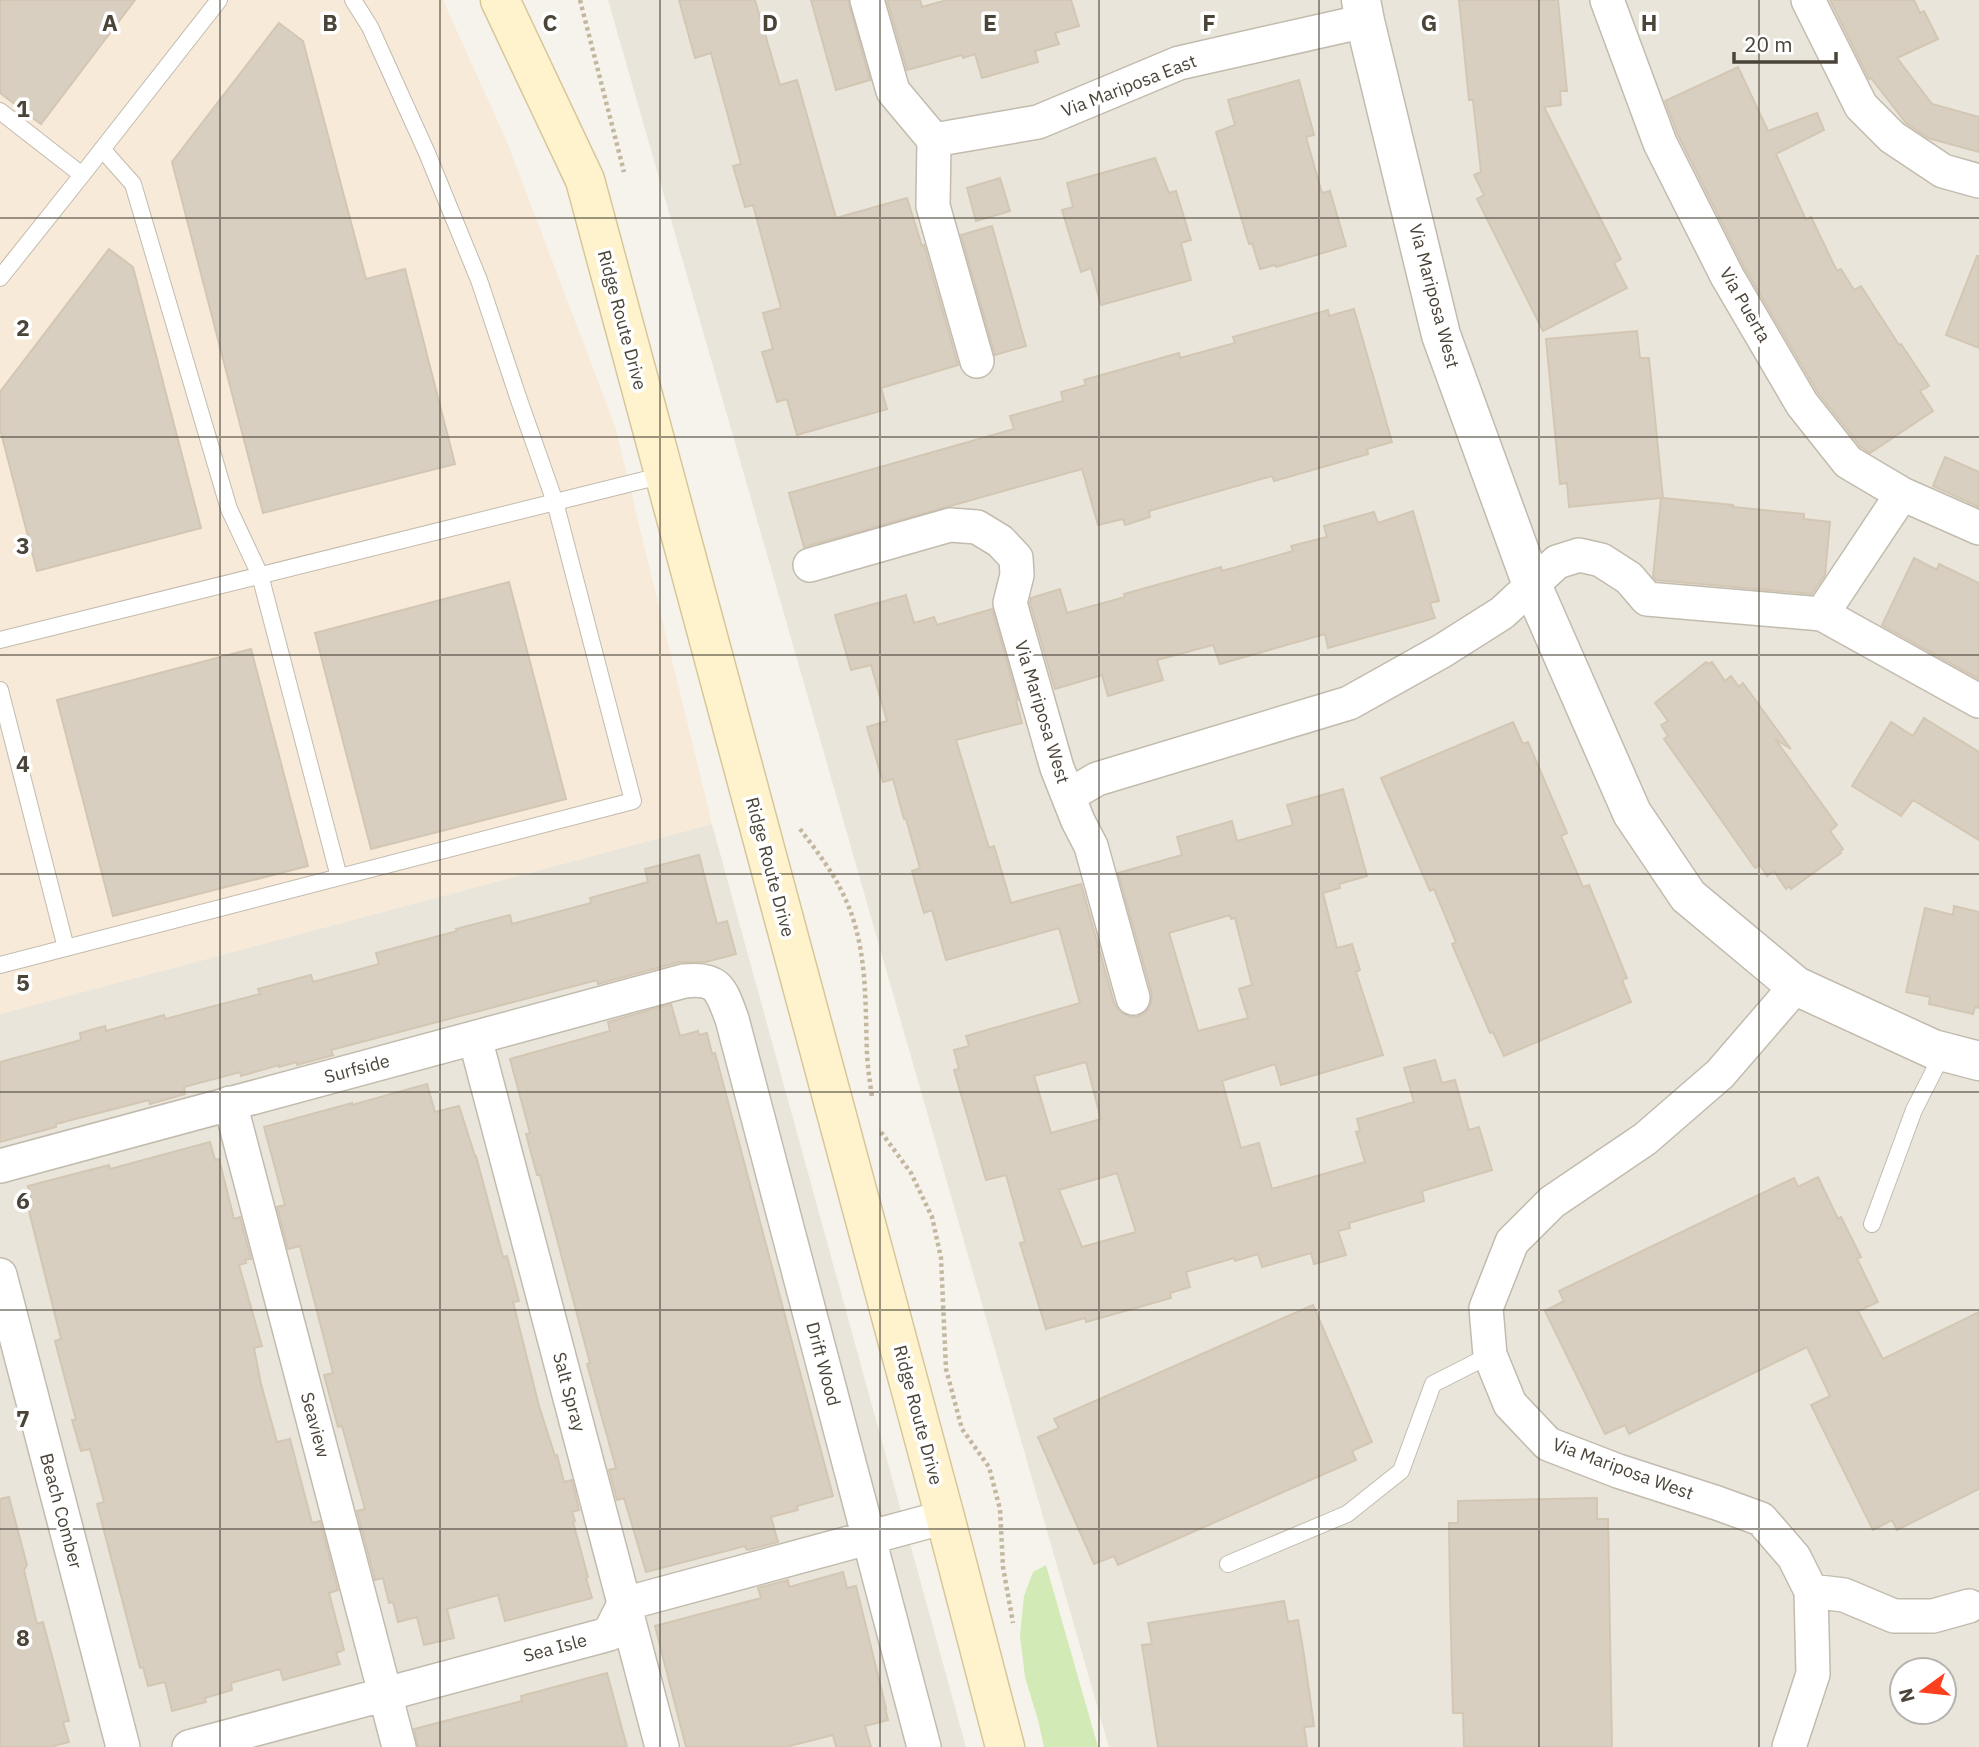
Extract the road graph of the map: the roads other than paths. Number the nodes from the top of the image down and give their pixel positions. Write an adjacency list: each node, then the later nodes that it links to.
1 (219, 0): 10 (lane)
2 (353, 0): 17 (lane)
3 (500, 0): 15 (main road, Ridge Route Drive)
4 (867, 0): 9 (street)
5 (1607, 0): 16 (street, Via Puerta)
6 (1808, 0): 12 (street)
7 (1363, 10): 9 (street, Via Mariposa East); 21 (street, Via Mariposa West)
8 (0, 111): 11 (lane)
9 (934, 140): 14 (street)
10 (102, 149): 11 (lane); 20 (lane)
11 (82, 175): 13 (lane)
12 (1979, 181)
13 (0, 278)
14 (977, 361)
15 (664, 475): 17 (lane); 40 (main road, Ridge Route Drive)
16 (1902, 494): 18 (street, Via Puerta); 22 (street)
17 (555, 502): 20 (lane); 27 (lane)
18 (1979, 528)
19 (810, 565): 26 (street, Via Mariposa West)
20 (260, 575): 23 (lane); 27 (lane)
21 (1532, 585): 22 (street, Via Mariposa West); 26 (street, Via Mariposa West); 31 (street, Via Mariposa West)
22 (1822, 614): 25 (street)
23 (0, 640)
24 (0, 690): 28 (lane)
25 (1979, 701)
26 (1068, 796): 32 (street, Via Mariposa West)
27 (339, 877): 28 (lane)
28 (65, 948): 29 (lane)
29 (0, 965)
30 (715, 984): 33 (street, Surfside); 41 (street, Drift Wood)
31 (1796, 986): 34 (street, Via Mariposa West); 39 (street, Via Mariposa West)
32 (1133, 998)
33 (475, 1038): 35 (street, Surfside); 44 (street, Salt Spray)
34 (1961, 1056): 37 (lane)
35 (230, 1103): 36 (street, Surfside); 46 (street, Seaview)
36 (0, 1166)
37 (1872, 1224)
38 (0, 1275): 47 (street, Beach Comber)
39 (1490, 1355): 42 (lane); 43 (street, Via Mariposa West)
40 (945, 1517): 41 (street); 52 (main road, Ridge Route Drive)
41 (869, 1538): 44 (street); 51 (street, Drift Wood)
42 (1228, 1564)
43 (1811, 1591): 45 (street); 53 (street, Via Mariposa West)
44 (624, 1604): 46 (street, Sea Isle); 50 (street, Salt Spray)
45 (1969, 1606)
46 (385, 1694): 48 (street, Sea Isle); 49 (street, Seaview)
47 (123, 1747)
48 (189, 1747)
49 (399, 1747)
50 (662, 1747)
51 (924, 1747)
52 (1005, 1747)
53 (1788, 1747)

